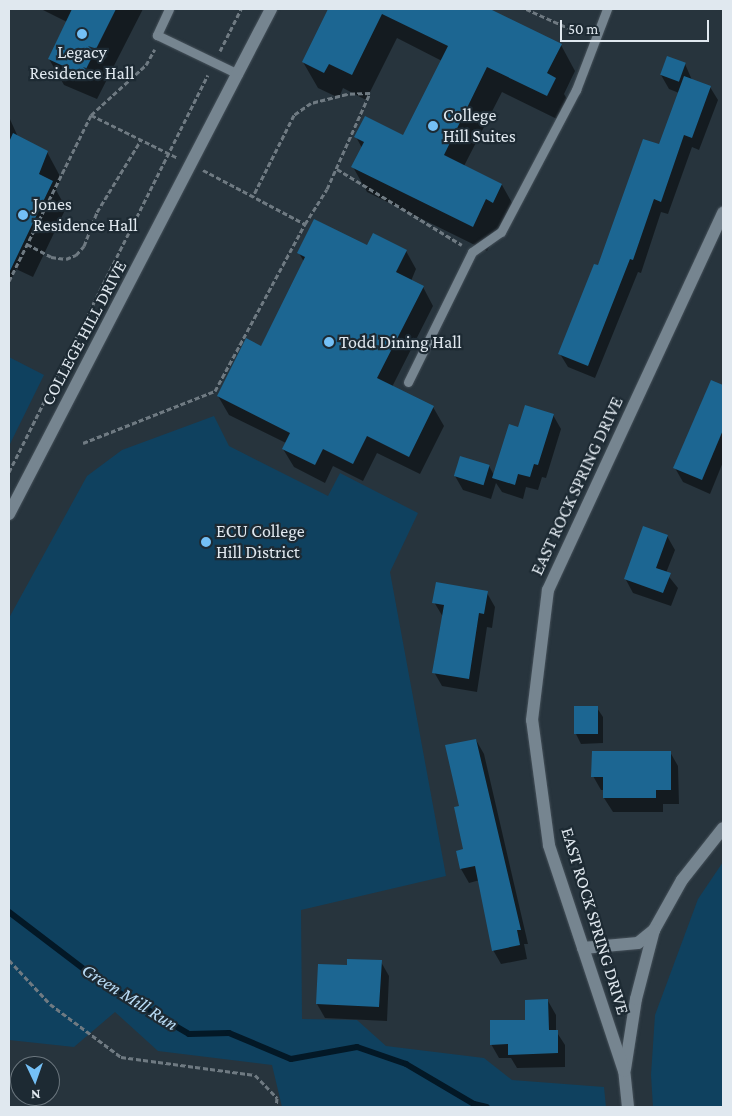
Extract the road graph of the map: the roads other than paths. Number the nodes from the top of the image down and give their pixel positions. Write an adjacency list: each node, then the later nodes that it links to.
1 (169, 9): 4 (lane)
2 (271, 9): 4 (street, COLLEGE HILL DRIVE)
3 (607, 9): 6 (lane)
4 (238, 74): 7 (street, COLLEGE HILL DRIVE)
5 (723, 213): 10 (street, EAST ROCK SPRING DRIVE)
6 (408, 382)
7 (9, 514)
8 (723, 828): 9 (street)
9 (654, 930): 10 (street); 11 (street)
10 (583, 948): 11 (street, EAST ROCK SPRING DRIVE)
11 (624, 1071): 12 (street, EAST ROCK SPRING DRIVE)
12 (628, 1107)

